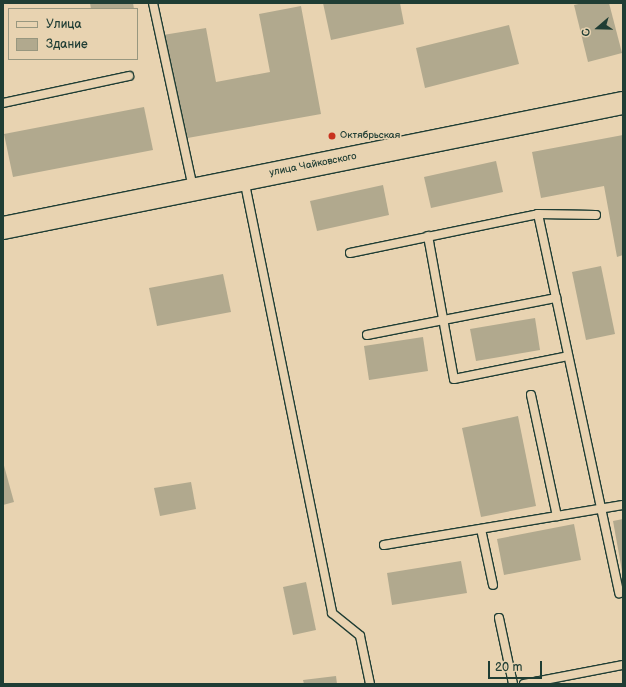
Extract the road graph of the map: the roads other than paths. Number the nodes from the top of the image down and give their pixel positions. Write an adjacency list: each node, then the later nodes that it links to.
1 (154, 3): 6 (lane)
2 (129, 76): 3 (lane)
3 (3, 103)
4 (623, 103): 5 (main road, улица Чайковского)
5 (244, 178): 6 (main road, улица Чайковского); 26 (lane)
6 (193, 189): 9 (main road, улица Чайковского)
7 (538, 214): 8 (lane); 10 (lane); 12 (lane)
8 (596, 215)
9 (3, 228)
10 (428, 236): 11 (lane); 13 (lane)
11 (350, 253)
12 (556, 298): 13 (lane); 15 (lane)
13 (443, 320): 14 (lane); 15 (lane)
14 (367, 336)
15 (568, 356): 18 (lane)
16 (531, 395): 19 (lane)
17 (623, 505): 18 (lane)
18 (600, 509): 19 (lane); 23 (lane)
19 (557, 516): 20 (lane)
20 (481, 529): 21 (lane); 22 (lane)
21 (384, 545)
22 (493, 585)
23 (619, 593)
24 (499, 618): 27 (lane)
25 (623, 666): 28 (lane)
26 (370, 684)
27 (513, 684)
28 (524, 684)

